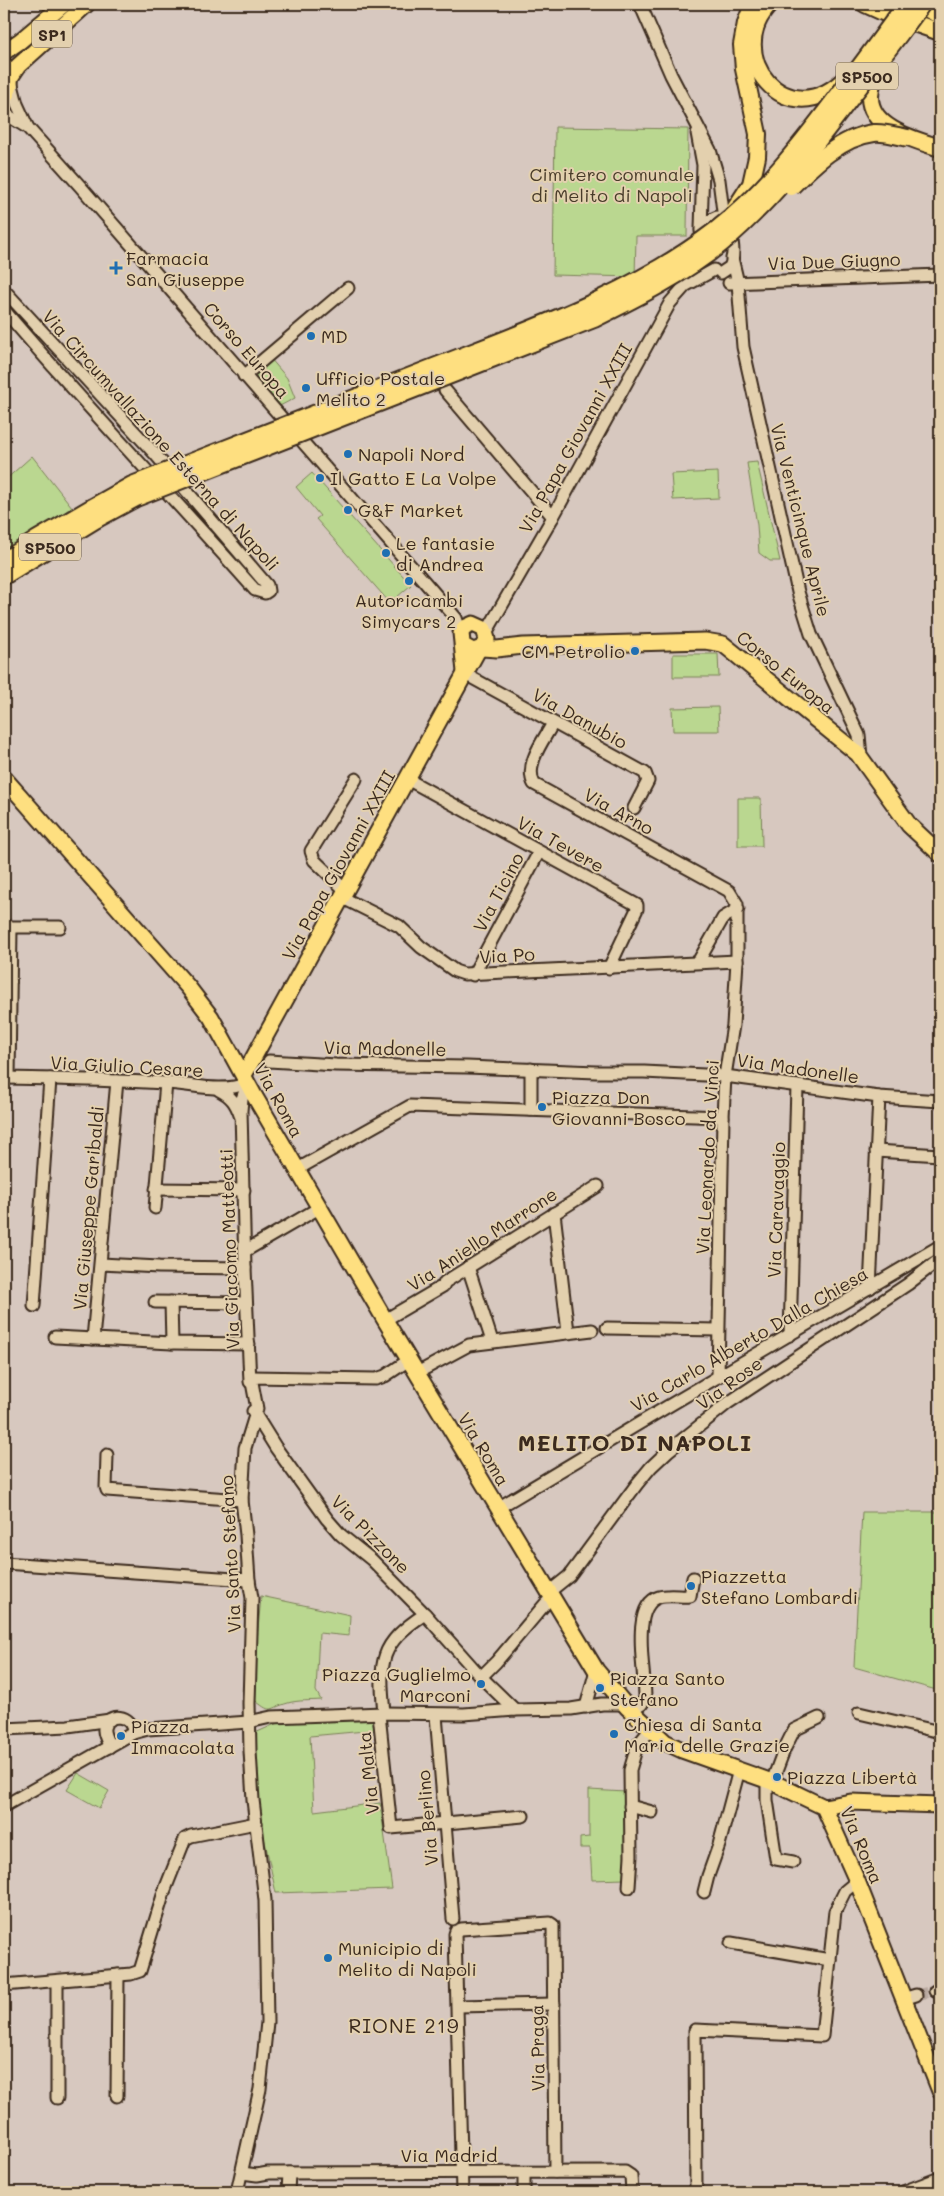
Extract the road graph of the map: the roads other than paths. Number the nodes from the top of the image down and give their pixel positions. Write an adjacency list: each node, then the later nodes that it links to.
1 (64, 4): 13 (main road, SP1)
2 (87, 4): 16 (main road, SP1)
3 (640, 4): 19 (street, Via Papa Giovanni XXIII)
4 (753, 4): 15 (highway)
5 (770, 4): 15 (highway)
6 (865, 4): 12 (highway)
7 (884, 4): 12 (main road)
8 (906, 4): 14 (highway, SP500, bridge)
9 (917, 4): 11 (main road)
10 (922, 4): 14 (highway, SP500, bridge)
11 (940, 16)
12 (940, 32)
13 (4, 52)
14 (877, 54): 15 (highway, bridge); 21 (highway, bridge); 23 (highway, SP500, bridge); 25 (highway, SP500, bridge)
15 (750, 64): 23 (highway)
16 (7, 72): 17 (main road); 20 (street)
17 (4, 98)
18 (4, 113): 20 (street, Corso Europa)
19 (691, 115): 23 (street, Via Papa Giovanni XXIII); 24 (street, Via Papa Giovanni XXIII)
20 (28, 128): 34 (street, Corso Europa)
21 (908, 138): 22 (highway); 25 (highway, bridge)
22 (940, 148)
23 (728, 218): 24 (street); 26 (street, Via Papa Giovanni XXIII); 36 (highway, SP500, bridge)
24 (701, 231): 27 (street); 32 (street, Via Papa Giovanni XXIII)
25 (721, 243): 36 (highway, SP500, bridge)
26 (732, 258): 27 (street); 29 (street, Via Venticinque Aprile)
27 (717, 271): 29 (street); 32 (street, Via Papa Giovanni XXIII)
28 (940, 274): 29 (street, Via Due Giugno)
29 (733, 283): 43 (street, Via Venticinque Aprile)
30 (348, 288): 34 (street)
31 (4, 290): 33 (street, Via Circumvallazione Esterna di Napoli)
32 (677, 295): 37 (street, Via Papa Giovanni XXIII)
33 (4, 310)
34 (244, 376): 40 (street, Corso Europa)
35 (445, 390): 37 (street)
36 (94, 514): 38 (highway, SP500); 39 (highway, SP500)
37 (553, 517): 40 (street, Via Papa Giovanni XXIII)
38 (4, 561)
39 (4, 576)
40 (474, 635): 41 (main road); 44 (main road, Corso Europa)
41 (465, 674): 42 (street, Via Danubio); 48 (main road, Via Papa Giovanni XXIII)
42 (553, 722): 49 (street, Via Danubio); 53 (street, Via Arno)
43 (856, 726): 44 (street); 45 (street)
44 (835, 735): 45 (main road, Corso Europa)
45 (858, 749): 51 (main road, Corso Europa)
46 (4, 778): 65 (main road, Via Roma)
47 (356, 779): 52 (street, Via Po)
48 (407, 779): 50 (street, Via Tevere); 52 (main road, Via Papa Giovanni XXIII)
49 (634, 808)
50 (539, 852): 58 (street, Via Tevere); 59 (street, Via Ticino)
51 (940, 854)
52 (343, 894): 59 (street, Via Po); 65 (main road, Via Papa Giovanni XXIII)
53 (738, 909): 56 (street, Via Leonardo da Vinci); 57 (street)
54 (7, 927): 55 (street); 63 (street)
55 (60, 927)
56 (737, 961): 57 (street, Via Po); 62 (street, Via Leonardo da Vinci)
57 (698, 962): 58 (street, Via Po)
58 (609, 968): 59 (street, Via Po)
59 (473, 975)
60 (269, 1061): 61 (street, Via Madonelle)
61 (531, 1069): 62 (street, Via Madonelle); 73 (street)
62 (725, 1076): 68 (street, Via Madonelle); 74 (street, Via Leonardo da Vinci)
63 (6, 1078): 64 (street, Via Giulio Cesare)
64 (50, 1079): 66 (street, Via Giulio Cesare); 95 (street)
65 (246, 1079): 69 (street, Via Giulio Cesare); 71 (main road, Via Roma)
66 (117, 1081): 67 (street, Via Giulio Cesare); 88 (street, Via Giuseppe Garibaldi)
67 (166, 1083): 69 (street, Via Giulio Cesare); 80 (street)
68 (797, 1086): 70 (street, Via Madonelle); 101 (street, Via Caravaggio)
69 (219, 1090): 75 (street, Via Giacomo Matteotti)
70 (879, 1096): 72 (street, Via Madonelle); 76 (street)
71 (248, 1098): 75 (street, Via Giacomo Matteotti); 78 (main road, Via Roma)
72 (940, 1102)
73 (532, 1110): 74 (street); 78 (street)
74 (722, 1118): 99 (street, Via Leonardo da Vinci)
75 (242, 1119): 81 (street, Via Giacomo Matteotti)
76 (876, 1151): 77 (street); 91 (street)
77 (940, 1155)
78 (296, 1170): 83 (main road, Via Roma)
79 (598, 1186): 84 (street, Via Aniello Marrone)
80 (156, 1189): 81 (street); 82 (street)
81 (244, 1190): 86 (street, Via Giacomo Matteotti)
82 (155, 1208)
83 (319, 1208): 86 (street); 96 (main road, Via Roma)
84 (554, 1213): 89 (street, Via Aniello Marrone); 100 (street)
85 (940, 1246): 91 (street, Via Carlo Alberto Dalla Chiesa)
86 (245, 1251): 90 (street, Via Giacomo Matteotti)
87 (940, 1260): 117 (street, Via Rose)
88 (101, 1264): 90 (street); 103 (street, Via Giuseppe Garibaldi)
89 (468, 1267): 96 (street, Via Aniello Marrone); 104 (street)
90 (245, 1268): 94 (street, Via Giacomo Matteotti)
91 (870, 1288): 101 (street, Via Carlo Alberto Dalla Chiesa)
92 (156, 1302): 93 (street)
93 (171, 1302): 94 (street); 105 (street)
94 (246, 1303): 106 (street, Via Giacomo Matteotti)
95 (34, 1306)
96 (385, 1320): 107 (main road, Via Roma)
97 (607, 1328): 99 (street)
98 (592, 1330): 100 (street)
99 (718, 1330): 109 (street, Via Leonardo da Vinci)
100 (568, 1332): 104 (street)
101 (790, 1335): 109 (street, Via Carlo Alberto Dalla Chiesa)
102 (55, 1337): 103 (street)
103 (93, 1339): 105 (street)
104 (492, 1341): 107 (street)
105 (172, 1343): 106 (street)
106 (249, 1344): 108 (street, Via Giacomo Matteotti)
107 (413, 1367): 108 (street); 113 (main road, Via Roma)
108 (251, 1377): 110 (street, Via Giacomo Matteotti)
109 (718, 1377): 113 (street, Via Carlo Alberto Dalla Chiesa)
110 (256, 1416): 112 (street, Via Santo Stefano); 118 (street, Via Pizzone)
111 (107, 1455): 112 (street)
112 (242, 1500): 116 (street, Via Santo Stefano)
113 (498, 1508): 117 (main road, Via Roma)
114 (4, 1563): 116 (street)
115 (693, 1578): 122 (street)
116 (248, 1580): 121 (street, Via Santo Stefano)
117 (548, 1598): 119 (main road, Via Roma); 120 (street, Via Rose)
118 (425, 1614): 120 (street, Via Pizzone); 126 (street, Via Malta)
119 (596, 1670): 122 (main road, Via Roma); 123 (street)
120 (477, 1672): 124 (street)
121 (249, 1703): 128 (street); 131 (street, Via Santo Stefano)
122 (626, 1705): 123 (street); 134 (main road, Via Roma)
123 (586, 1707): 124 (street)
124 (516, 1710): 127 (street)
125 (859, 1713): 135 (street)
126 (381, 1714): 127 (street); 128 (street); 146 (street, Via Malta)
127 (436, 1715): 146 (street, Via Berlino)
128 (271, 1717): 131 (street)
129 (819, 1718): 138 (street)
130 (104, 1722): 132 (street); 133 (street); 136 (street)
131 (249, 1722): 132 (street); 145 (street, Via Santo Stefano)
132 (132, 1728): 136 (street)
133 (4, 1729)
134 (650, 1730): 137 (main road, Via Roma); 141 (street)
135 (940, 1732)
136 (110, 1744): 140 (street)
137 (738, 1770): 138 (main road, Via Roma); 150 (street)
138 (770, 1781): 142 (main road, Via Roma); 147 (street)
139 (940, 1805): 142 (main road)
140 (4, 1806)
141 (630, 1806): 143 (street); 149 (street)
142 (824, 1806): 148 (main road, Via Roma)
143 (652, 1812)
144 (523, 1816): 146 (street)
145 (256, 1823): 154 (street); 163 (street, Via Santo Stefano)
146 (445, 1823): 151 (street, Via Berlino)
147 (793, 1862)
148 (857, 1881): 153 (street); 159 (main road, Via Roma)
149 (629, 1887)
150 (704, 1892)
151 (454, 1918)
152 (731, 1944): 153 (street)
153 (830, 1960): 173 (street)
154 (118, 1975): 155 (street); 160 (street)
155 (56, 1982): 156 (street); 161 (street)
156 (4, 1985)
157 (554, 2004): 158 (street); 158 (street, Via Praga); 162 (street, Via Praga)
158 (458, 2006): 165 (street)
159 (940, 2092)
160 (117, 2096)
161 (58, 2098)
162 (555, 2172): 166 (street, Via Madrid); 172 (street, Via Madrid)
163 (242, 2173): 164 (street, Via Madrid); 168 (street, Via Santo Stefano)
164 (289, 2173): 165 (street, Via Madrid); 169 (street)
165 (462, 2173): 166 (street, Via Madrid); 170 (street)
166 (524, 2173): 171 (street)
167 (940, 2178): 174 (street)
168 (237, 2192)
169 (288, 2192)
170 (462, 2192)
171 (524, 2192)
172 (632, 2192)
173 (696, 2192)
174 (903, 2192)

